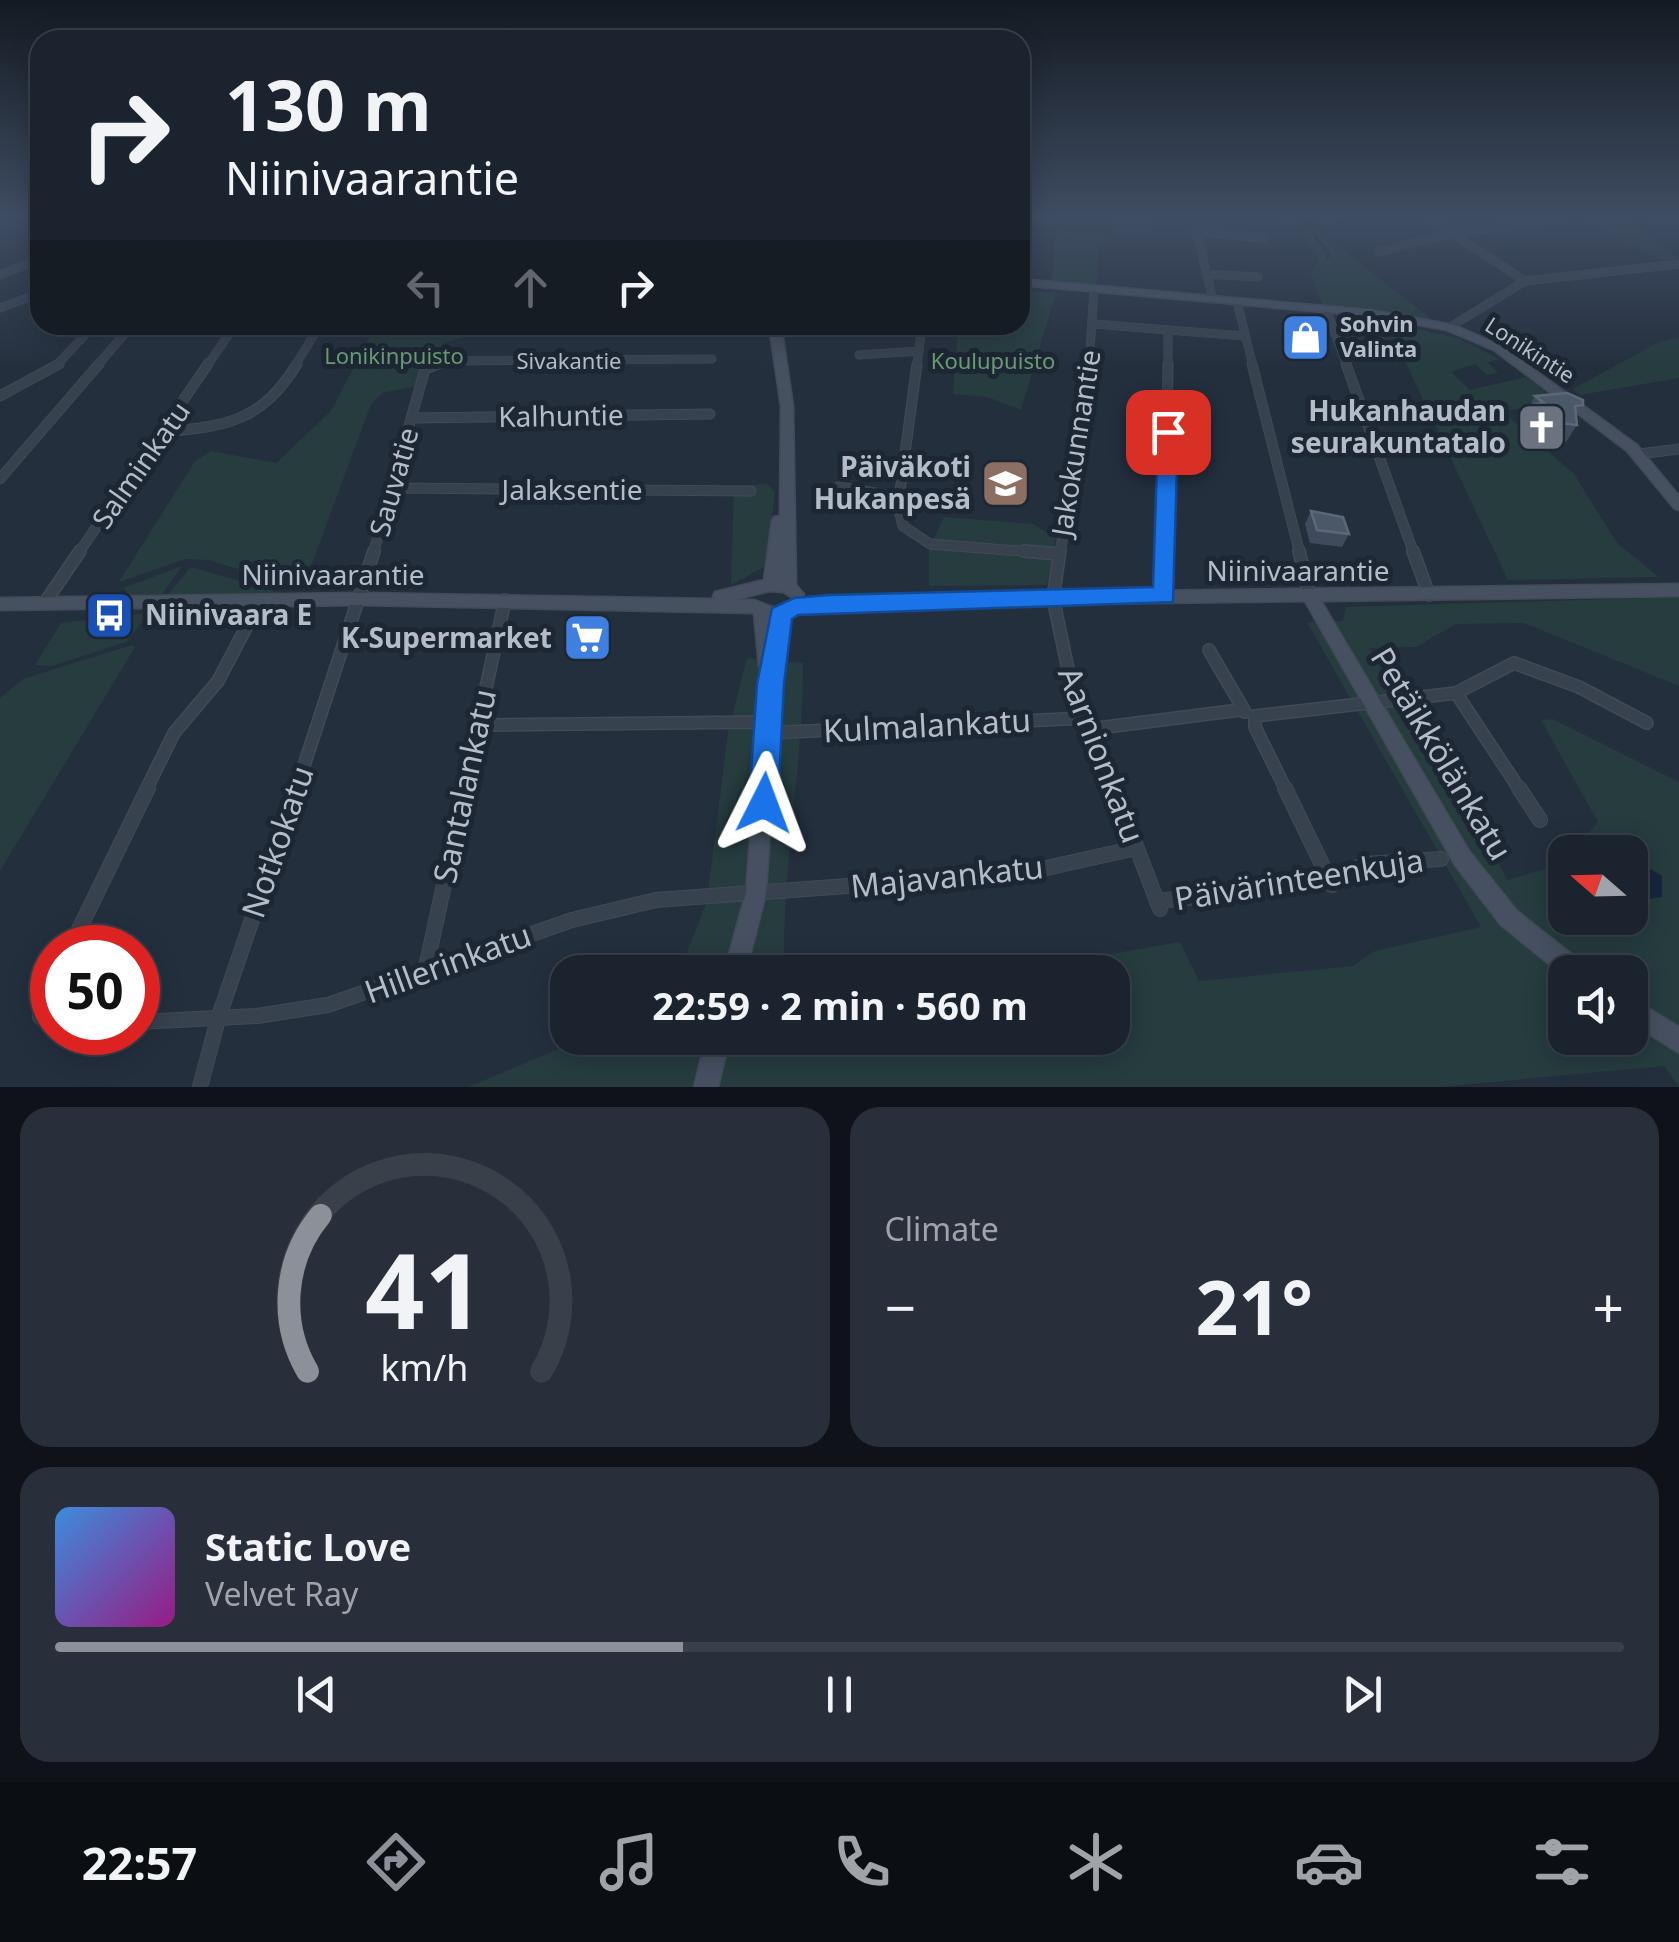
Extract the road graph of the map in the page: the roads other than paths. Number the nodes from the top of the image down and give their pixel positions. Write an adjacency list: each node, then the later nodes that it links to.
1 (1204, 267): 4 (street)
2 (1503, 267): 6 (street)
3 (1654, 267): 6 (street)
4 (1206, 274): 5 (street); 10 (street)
5 (1258, 277)
6 (1525, 281): 15 (street)
7 (1030, 283): 8 (main road, Lonikintie)
8 (1094, 289): 10 (main road, Lonikintie); 14 (street, Jakokunnantie)
9 (30, 298): 12 (street)
10 (1213, 300): 11 (main road, Lonikintie)
11 (1237, 302): 13 (main road, Lonikintie); 23 (street)
12 (0, 308)
13 (1326, 309): 15 (main road, Lonikintie); 42 (street)
14 (1095, 324): 16 (street); 40 (street, Jakokunnantie)
15 (1450, 327): 33 (main road, Lonikintie)
16 (1168, 330): 23 (street); 43 (street)
17 (85, 335): 28 (street)
18 (123, 335): 34 (street)
19 (228, 335): 31 (street, Salminkatu)
20 (314, 335): 31 (street)
21 (776, 335): 47 (main road)
22 (921, 335): 24 (street)
23 (1244, 336): 44 (street)
24 (919, 351): 25 (street); 38 (street)
25 (858, 355)
26 (712, 359): 27 (street, Sivakantie)
27 (428, 366): 30 (street, Sauvatie)
28 (0, 396)
29 (710, 414): 30 (street, Kalhuntie)
30 (413, 418): 36 (street, Sauvatie)
31 (163, 432): 51 (street, Salminkatu)
32 (1679, 449): 33 (street)
33 (1639, 454): 39 (main road, Lonikintie)
34 (0, 479)
35 (838, 487): 38 (street)
36 (392, 488): 37 (street, Jalaksentie); 46 (street, Sauvatie)
37 (751, 490)
38 (900, 497): 40 (street)
39 (1679, 505)
40 (1058, 554): 45 (street, Jakokunnantie)
41 (1679, 590): 42 (main road, Niinivaarantie)
42 (1428, 595): 44 (main road, Niinivaarantie)
43 (1164, 596): 44 (main road, Niinivaarantie); 45 (main road, Niinivaarantie)
44 (1310, 596): 54 (main road, Petäikkölänkatu)
45 (1053, 598): 47 (main road, Niinivaarantie); 57 (street, Aarnionkatu)
46 (360, 599): 48 (main road, Niinivaarantie); 49 (main road, Niinivaarantie); 71 (street, Notkokatu)
47 (775, 599): 48 (main road, Niinivaarantie); 60 (main road)
48 (505, 600): 59 (street, Santalankatu)
49 (260, 601): 51 (main road, Niinivaarantie); 67 (street)
50 (0, 604): 51 (main road, Niinivaarantie)
51 (44, 604)
52 (1209, 650): 55 (street)
53 (1456, 693): 54 (street); 58 (street); 61 (street)
54 (1370, 701): 56 (street); 69 (main road, Petäikkölänkatu)
55 (1240, 710): 56 (street); 57 (street, Kulmalankatu)
56 (1255, 716): 64 (street)
57 (1088, 723): 60 (street, Kulmalankatu); 62 (street, Aarnionkatu)
58 (1647, 723)
59 (478, 725): 60 (street, Kulmalankatu); 70 (street, Santalankatu)
60 (768, 728): 65 (main road)
61 (1540, 820)
62 (1136, 848): 65 (street, Majavankatu); 66 (street, Aarnionkatu)
63 (1441, 859): 64 (street, Päivärinteenkuja)
64 (1330, 883): 66 (street, Päivärinteenkuja)
65 (756, 893): 68 (main road); 70 (street, Hillerinkatu)
66 (1158, 905)
67 (81, 925)
68 (740, 955)
69 (1555, 955)
70 (425, 972): 71 (street, Hillerinkatu)
71 (218, 1018): 73 (street, Hillerinkatu); 76 (street, Notkokatu)
72 (1648, 1020): 74 (main road)
73 (160, 1021)
74 (1679, 1041)
75 (714, 1055): 77 (main road)
76 (200, 1087)
77 (706, 1087)

